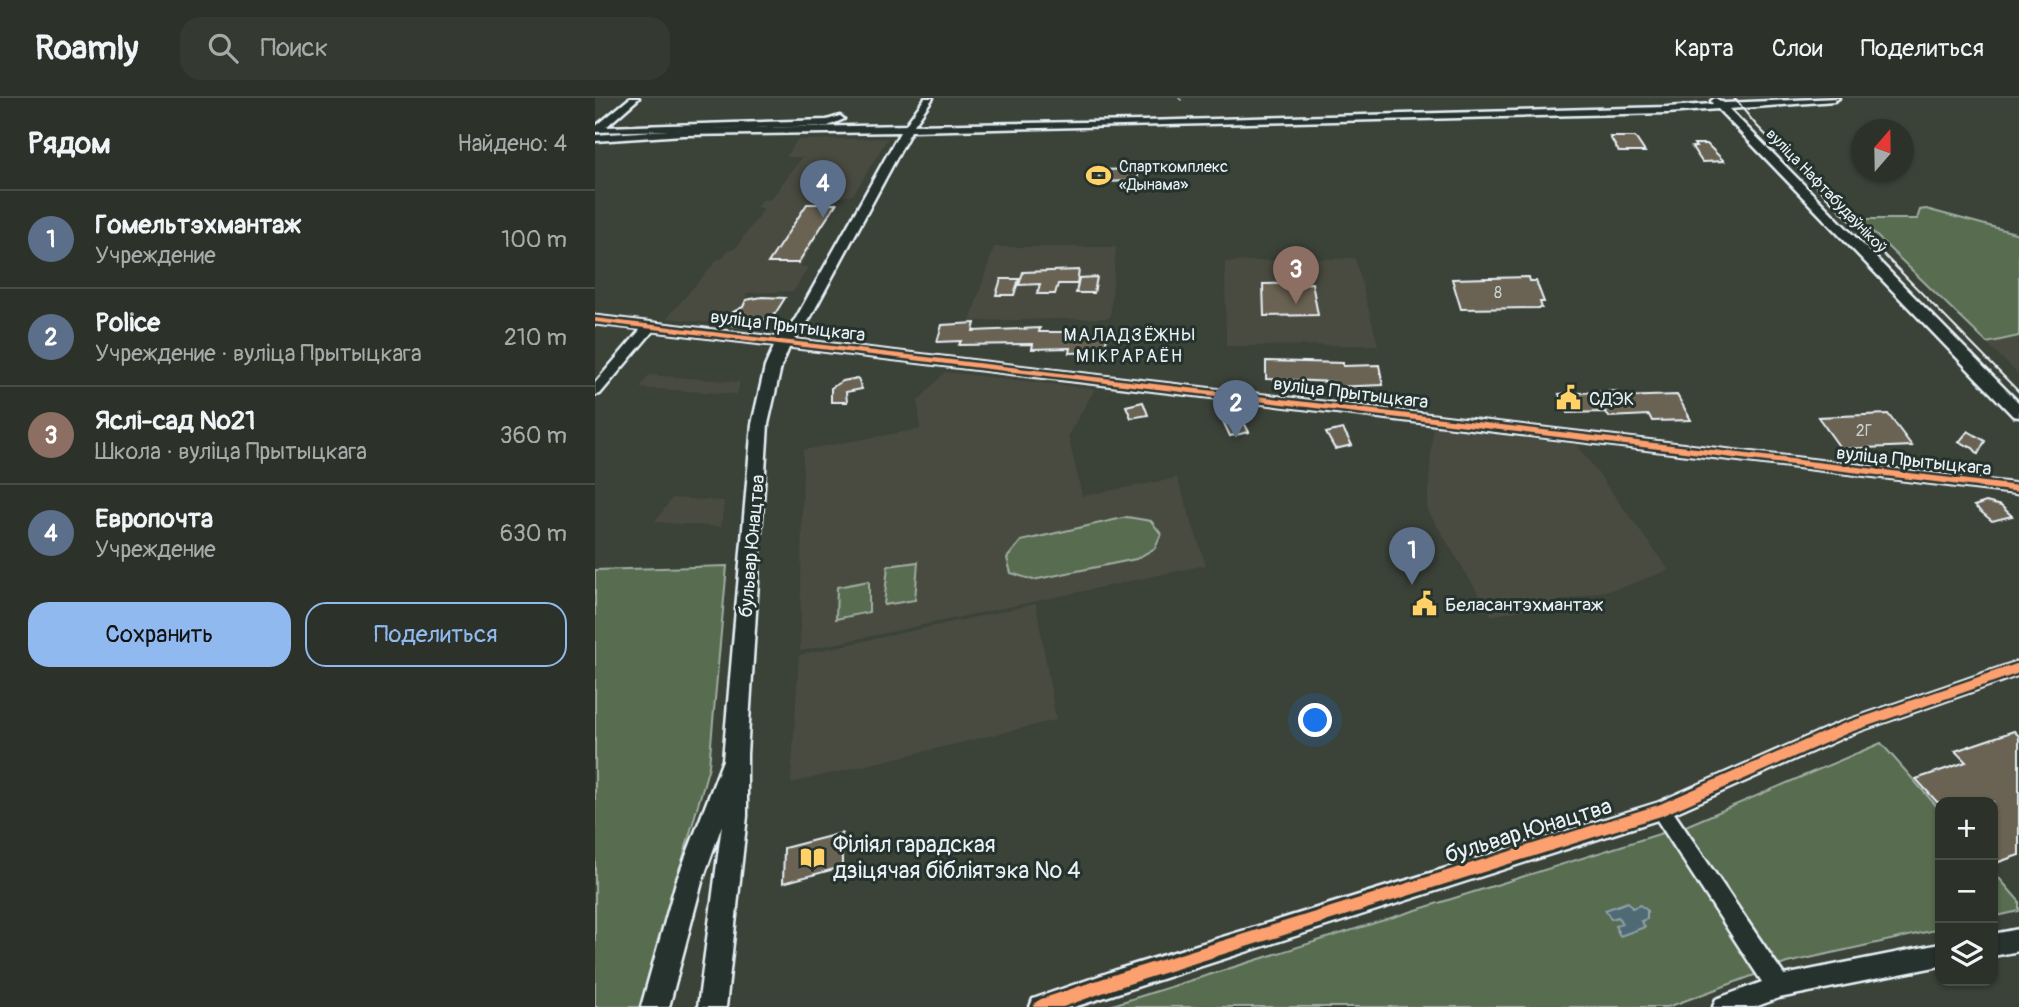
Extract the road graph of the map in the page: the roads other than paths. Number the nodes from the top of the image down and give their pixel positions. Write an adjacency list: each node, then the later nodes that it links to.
1 (635, 98): 6 (street)
2 (929, 98): 5 (street)
3 (1834, 98): 4 (main road)
4 (1717, 102): 5 (main road); 11 (main road, вуліца Нафтабудаўнікоў)
5 (907, 130): 6 (main road); 9 (main road)
6 (596, 135)
7 (595, 320): 8 (street, вуліца Прытыцкага)
8 (650, 326): 9 (street, вуліца Прытыцкага); 10 (street)
9 (784, 342): 12 (street, вуліца Прытыцкага); 14 (main road, бульвар Юнацтва)
10 (595, 391)
11 (2019, 412)
12 (2019, 489)
13 (2019, 668): 15 (street, бульвар Юнацтва)
14 (735, 754): 20 (main road, бульвар Юнацтва); 21 (main road, бульвар Юнацтва)
15 (1661, 810): 19 (street); 22 (street, бульвар Юнацтва)
16 (2019, 940): 17 (street)
17 (1998, 944)
18 (1935, 956): 19 (street)
19 (1779, 987): 23 (street)
20 (655, 1007)
21 (712, 1007)
22 (1041, 1007)
23 (1724, 1007)

